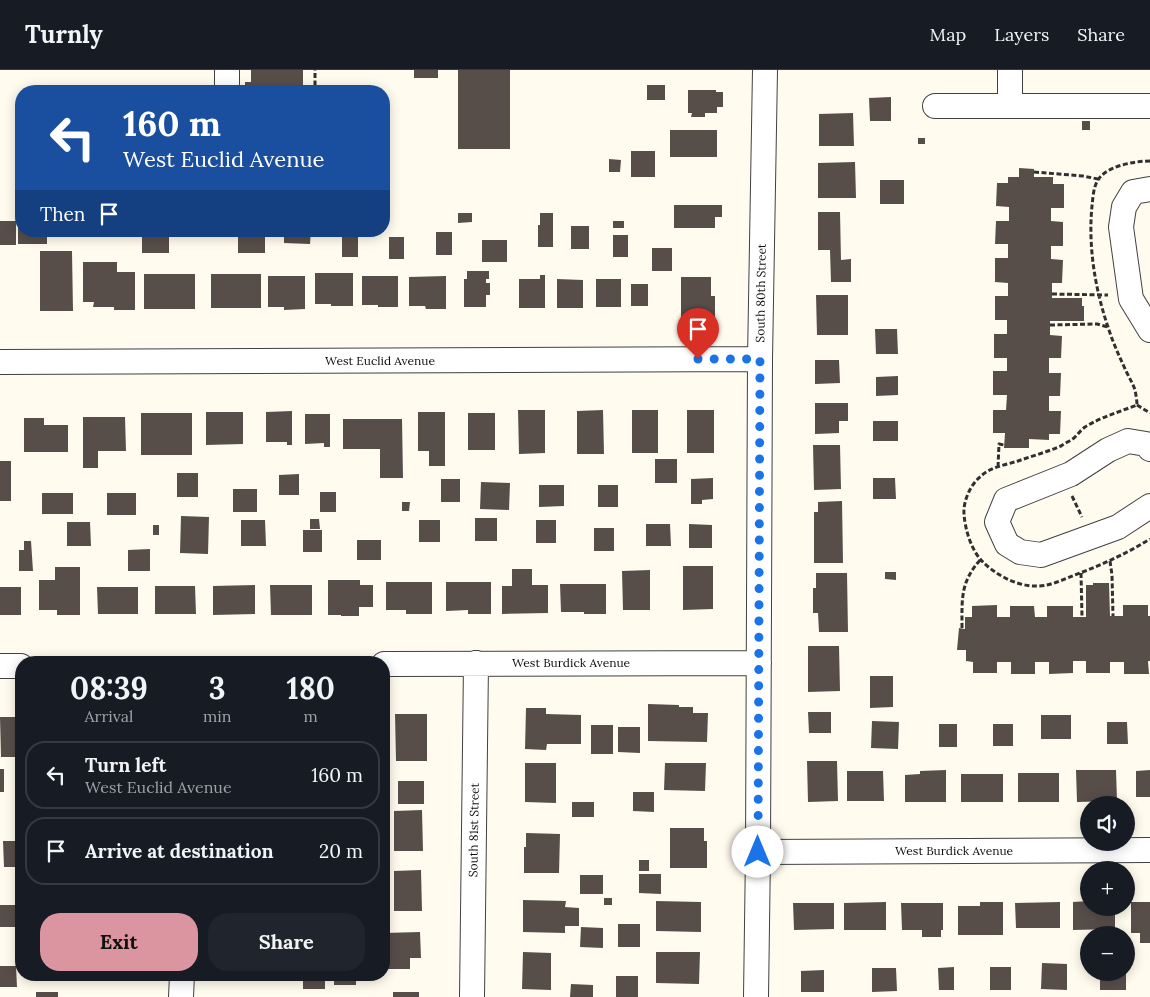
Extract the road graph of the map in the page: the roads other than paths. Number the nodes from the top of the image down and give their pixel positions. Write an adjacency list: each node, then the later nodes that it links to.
1 (227, 70): 4 (street)
2 (765, 70): 10 (street, South 80th Street)
3 (1010, 70): 6 (street)
4 (227, 85)
5 (935, 106): 6 (street)
6 (1010, 106): 7 (street)
7 (1150, 106)
8 (1150, 189): 9 (street)
9 (1150, 330)
10 (760, 359): 11 (street, West Euclid Avenue); 15 (street, South 80th Street)
11 (0, 362)
12 (1150, 450): 13 (street)
13 (1150, 506)
14 (476, 663): 15 (street, West Burdick Avenue); 16 (street, West Burdick Avenue); 23 (street, South 81st Street)
15 (759, 663): 20 (street, South 80th Street)
16 (390, 664)
17 (0, 666): 18 (street)
18 (15, 666)
19 (1150, 850): 20 (street, West Burdick Avenue)
20 (758, 852): 24 (street, South 80th Street)
21 (182, 981): 22 (street)
22 (181, 997)
23 (472, 997)
24 (756, 997)

